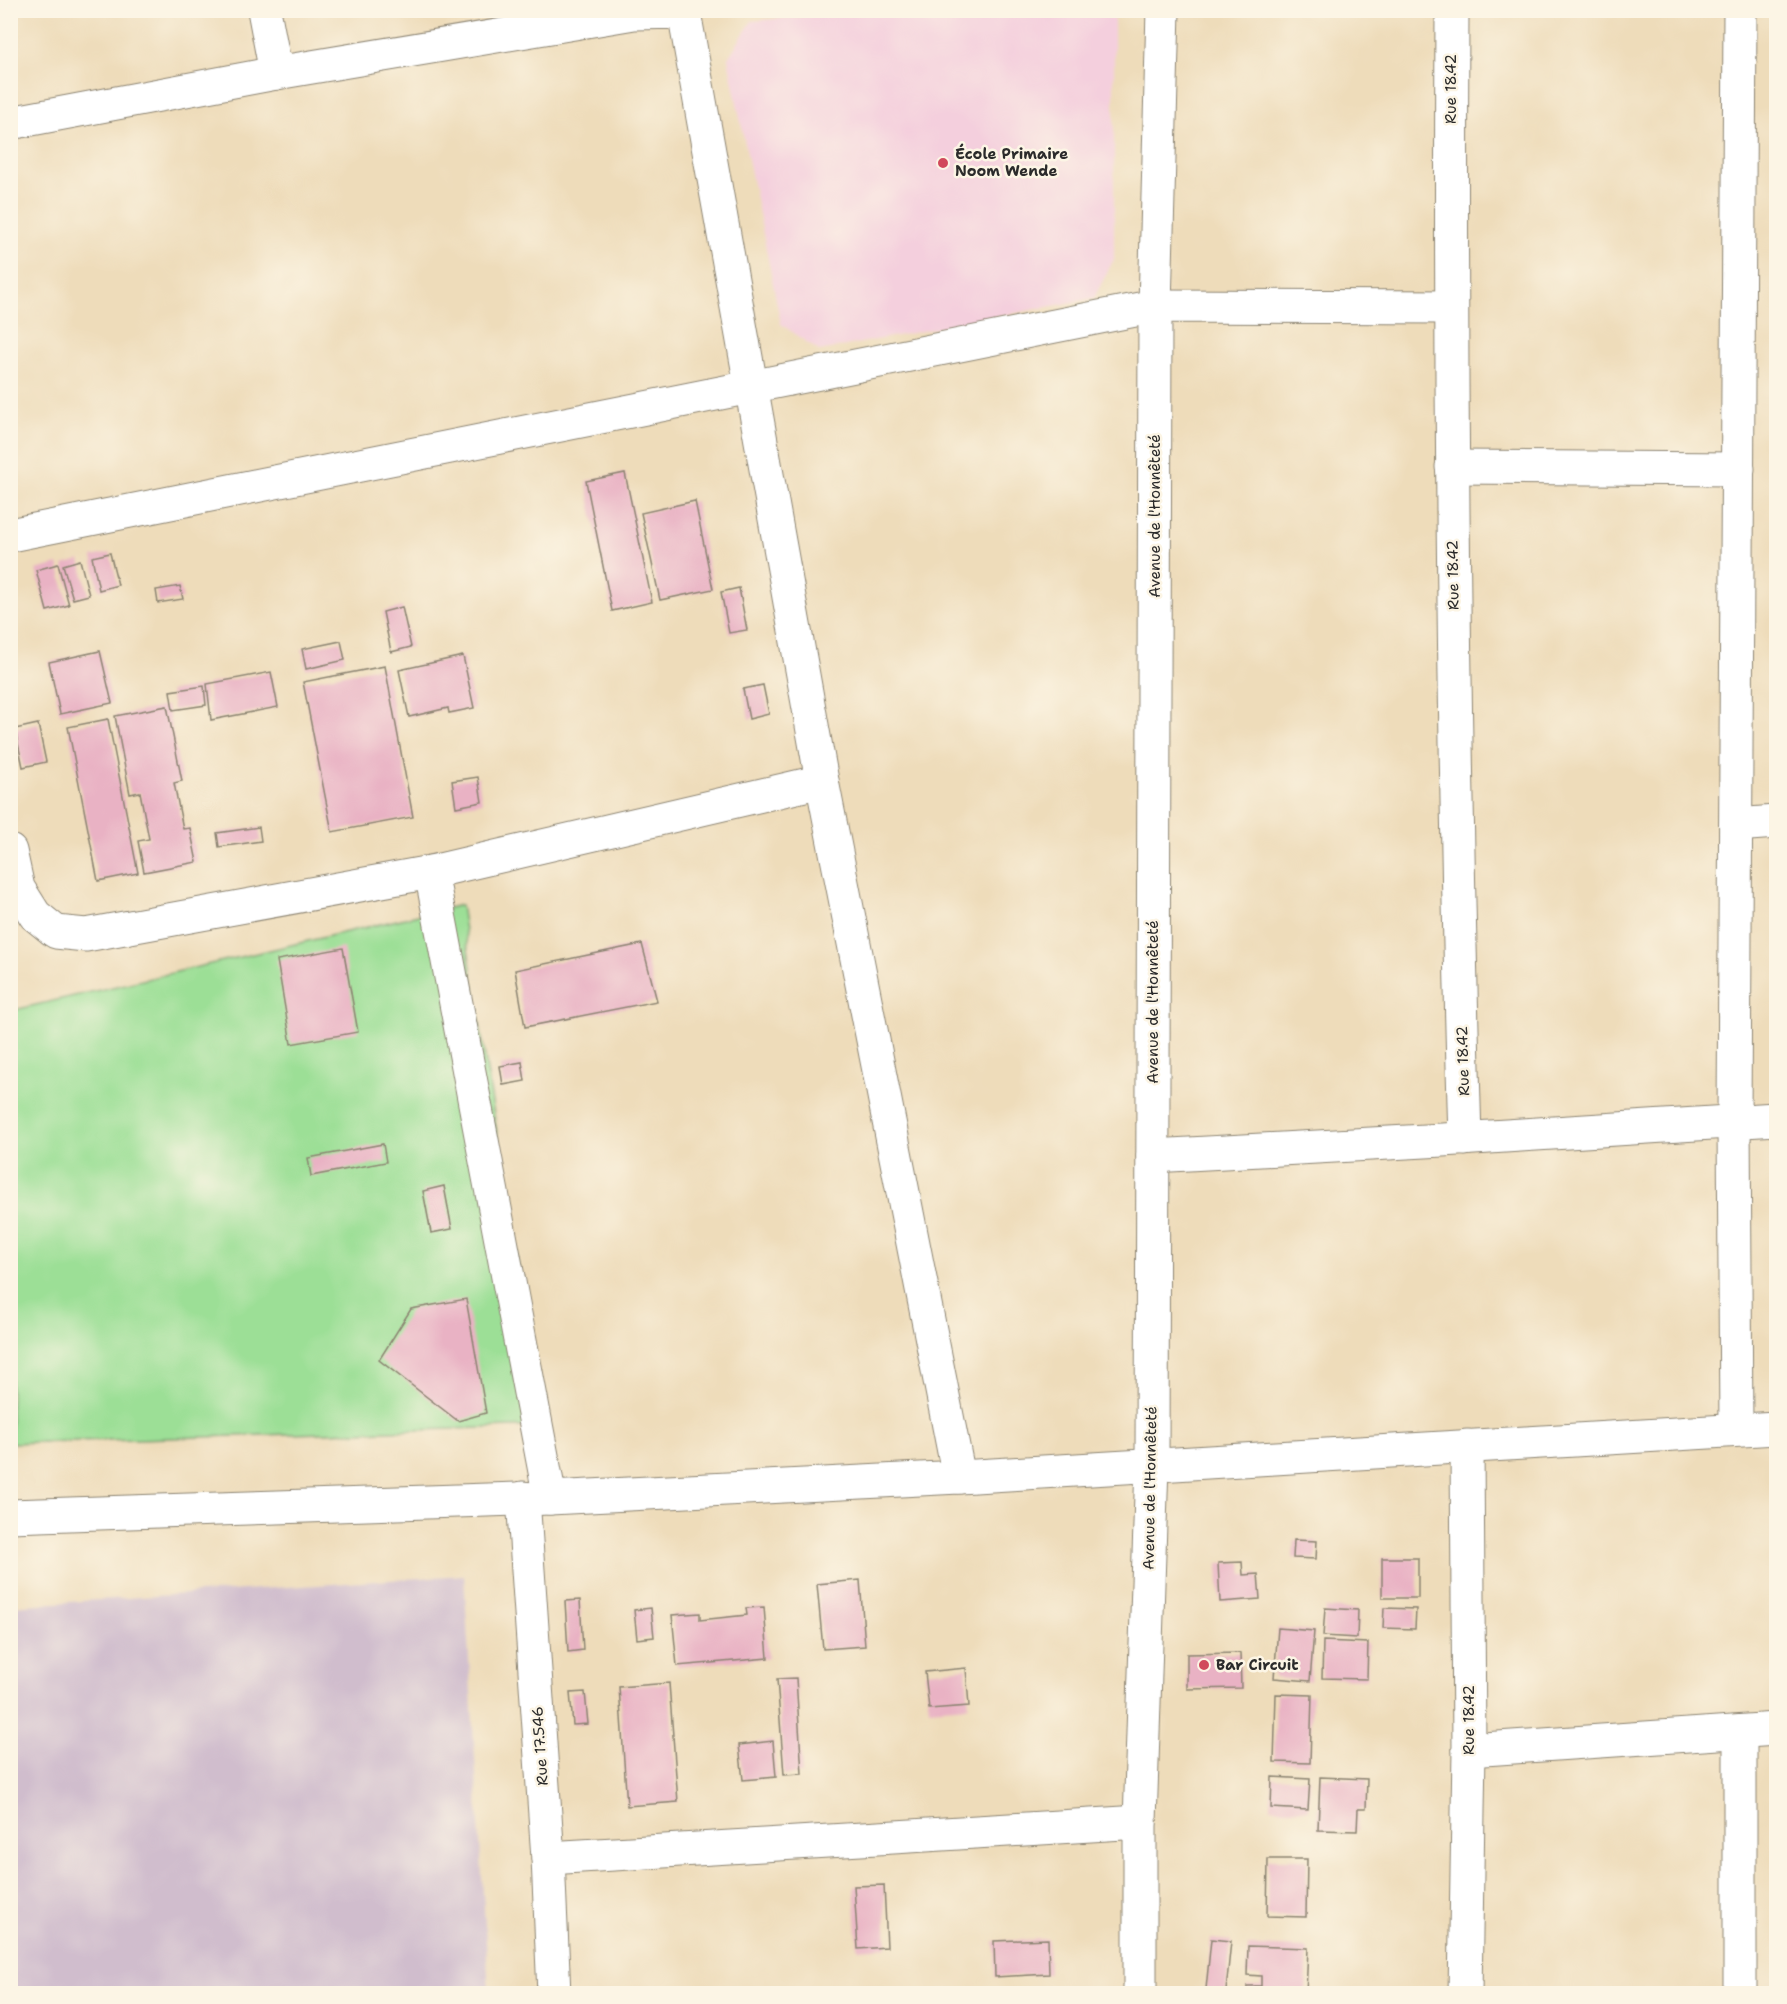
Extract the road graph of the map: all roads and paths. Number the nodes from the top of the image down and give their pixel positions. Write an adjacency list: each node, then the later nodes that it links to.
1 (264, 10): 6 (street)
2 (1163, 10): 8 (street, Avenue de l'Honnêteté)
3 (1452, 10): 9 (street, Rue 18.42)
4 (1740, 10): 12 (street)
5 (634, 12): 6 (street); 10 (street)
6 (276, 73): 7 (street)
7 (10, 123)
8 (1155, 306): 9 (street); 10 (street); 22 (street, Avenue de l'Honnêteté)
9 (1450, 307): 11 (street, Rue 18.42)
10 (751, 387): 13 (street); 14 (street)
11 (1452, 467): 12 (street); 21 (street, Rue 18.42)
12 (1738, 469): 16 (street)
13 (10, 536)
14 (822, 781): 18 (street); 27 (street)
15 (1776, 822): 16 (street)
16 (1736, 825): 20 (street)
17 (10, 851): 18 (street)
18 (431, 872): 28 (street, Rue 17.546)
19 (1776, 1119): 20 (street)
20 (1734, 1121): 21 (street); 24 (street)
21 (1465, 1139): 22 (street)
22 (1153, 1156): 26 (street, Avenue de l'Honnêteté)
23 (1776, 1428): 24 (street)
24 (1736, 1431): 25 (street)
25 (1467, 1446): 26 (street); 32 (street, Rue 18.42)
26 (1152, 1465): 27 (street); 33 (street, Avenue de l'Honnêteté)
27 (959, 1477): 28 (street)
28 (536, 1498): 29 (street); 34 (street, Rue 17.546)
29 (10, 1515)
30 (1776, 1729): 31 (street)
31 (1740, 1732): 32 (street); 38 (street)
32 (1469, 1750): 37 (street, Rue 18.42)
33 (1140, 1822): 34 (street); 36 (street, Avenue de l'Honnêteté)
34 (548, 1858): 35 (street, Rue 17.546)
35 (554, 1994)
36 (1140, 1994)
37 (1466, 1994)
38 (1740, 1994)

